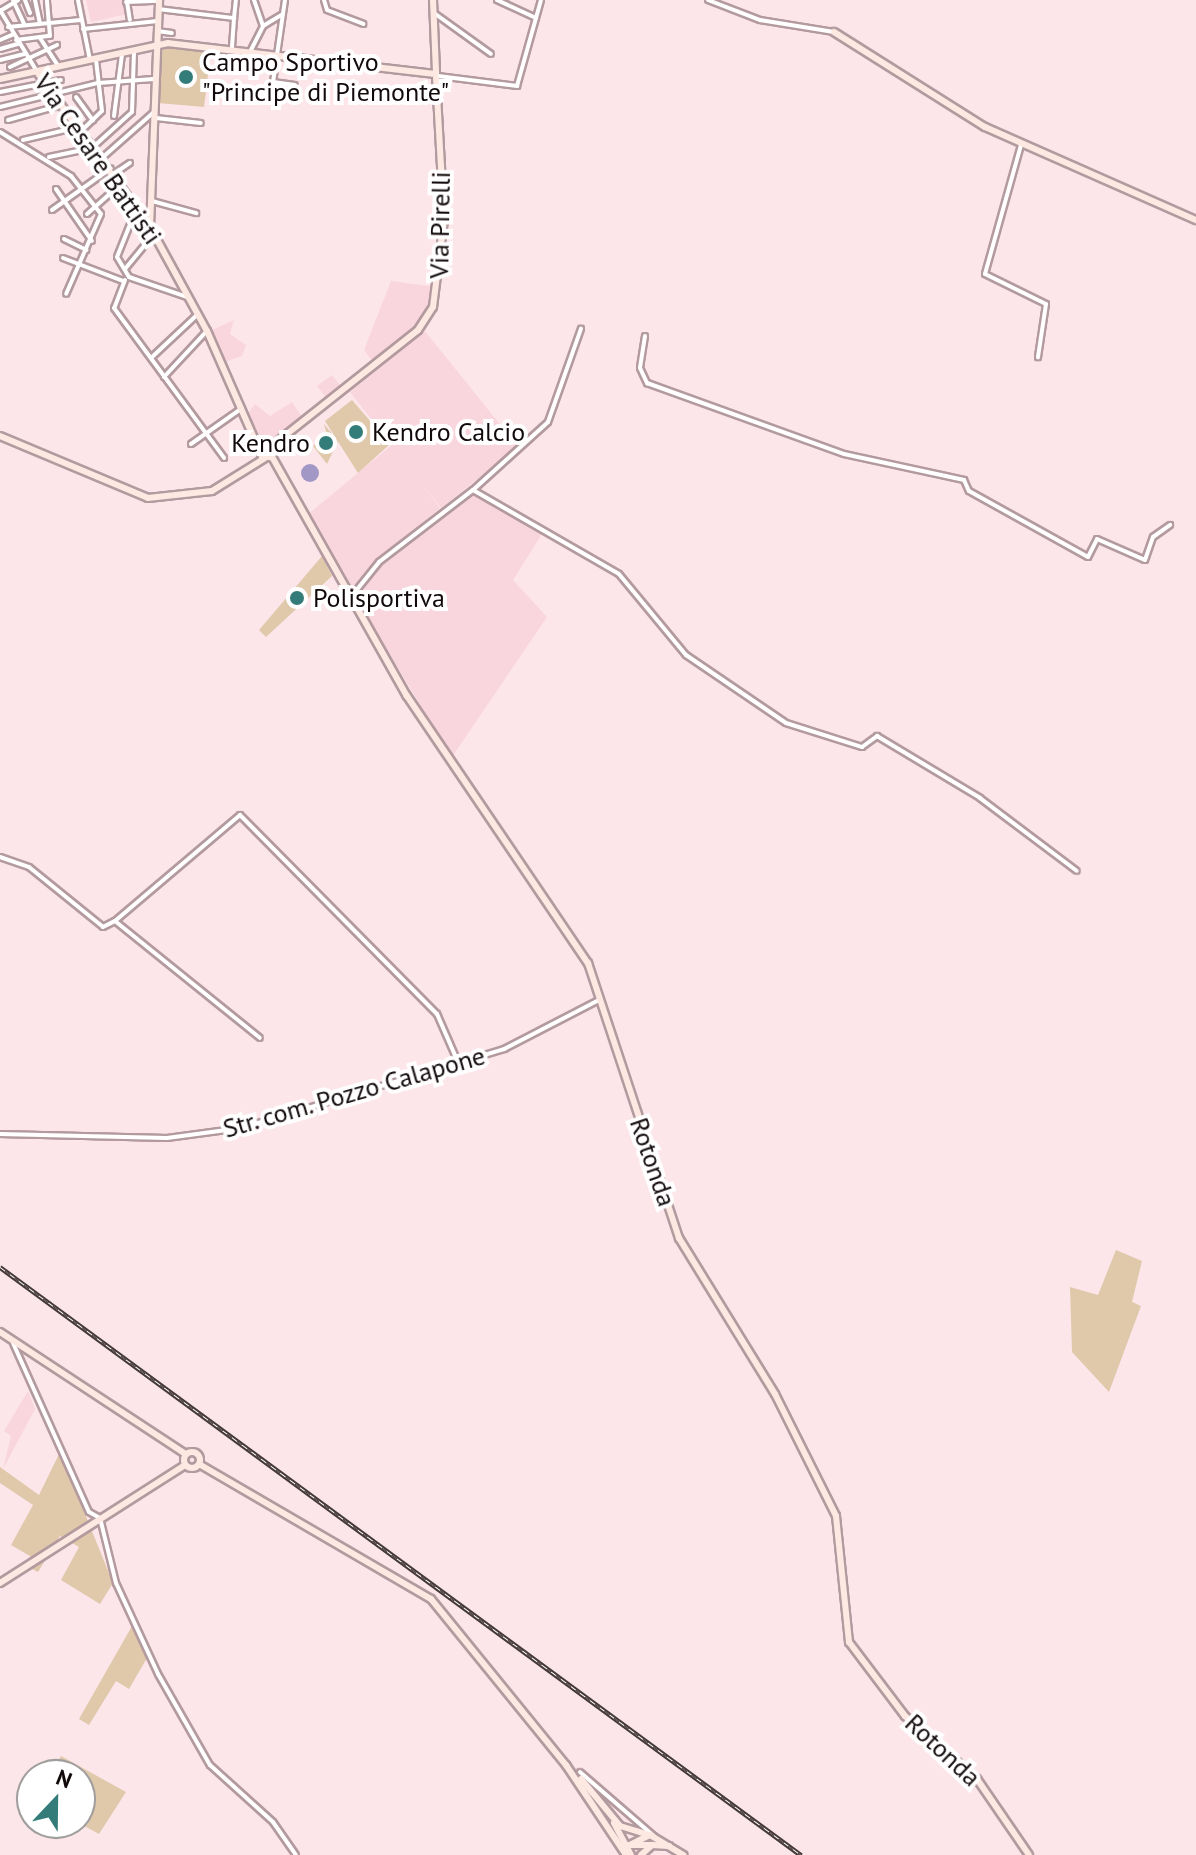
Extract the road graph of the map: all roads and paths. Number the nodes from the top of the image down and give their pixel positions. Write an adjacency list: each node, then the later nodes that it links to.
1 (25, 0): 18 (street)
2 (35, 0): 26 (street)
3 (47, 0): 25 (street)
4 (78, 0): 22 (street)
5 (236, 0): 20 (street)
6 (254, 0): 29 (street)
7 (285, 0): 19 (street)
8 (324, 0): 28 (street)
9 (433, 0): 17 (main road, Via Pirelli)
10 (497, 0): 21 (street)
11 (541, 0): 21 (street)
12 (708, 0): 33 (street)
13 (15, 1): 16 (street); 27 (street)
14 (126, 1): 15 (street); 23 (street)
15 (159, 3): 20 (street); 24 (main road)
16 (0, 11): 30 (street, Via Cesare Battisti)
17 (433, 12): 48 (street); 55 (main road, Via Pirelli)
18 (30, 13)
19 (283, 14): 29 (street); 45 (street)
20 (234, 18): 40 (street)
21 (536, 18): 55 (street)
22 (81, 20): 25 (street); 31 (street)
23 (130, 20): 24 (street); 31 (street)
24 (158, 21): 32 (main road)
25 (48, 22): 26 (street); 35 (street)
26 (40, 23): 27 (street)
27 (24, 24): 30 (street)
28 (363, 24)
29 (263, 26): 43 (street)
30 (8, 27): 37 (street, Via Cesare Battisti)
31 (83, 29): 50 (street)
32 (157, 31): 34 (street); 39 (main road)
33 (834, 32): 81 (main road)
34 (172, 33)
35 (39, 38): 37 (street); 42 (street)
36 (0, 40): 37 (street)
37 (16, 40): 41 (street); 46 (street, Via Cesare Battisti)
38 (57, 45): 42 (street)
39 (157, 45): 40 (main road); 44 (main road); 59 (main road)
40 (232, 47): 43 (main road)
41 (0, 49)
42 (47, 50): 51 (street); 52 (street)
43 (251, 50): 45 (main road)
44 (134, 52): 47 (main road); 58 (street)
45 (277, 53): 55 (main road); 63 (street)
46 (24, 54): 49 (street); 51 (street, Via Cesare Battisti)
47 (122, 54): 50 (main road); 57 (street)
48 (491, 54)
49 (0, 60)
50 (93, 60): 52 (main road); 62 (street)
51 (30, 61): 53 (street); 54 (street, Via Cesare Battisti)
52 (58, 66): 54 (main road)
53 (10, 67)
54 (37, 72): 56 (main road); 61 (main road, Via Cesare Battisti)
55 (436, 76): 120 (main road, Via Pirelli)
56 (0, 79)
57 (121, 79): 58 (street); 62 (street); 74 (street)
58 (133, 79): 59 (street); 82 (street)
59 (157, 79): 72 (main road)
60 (61, 80): 61 (street)
61 (43, 83): 64 (street); 66 (main road, Via Cesare Battisti)
62 (98, 83): 66 (street); 76 (street)
63 (295, 85)
64 (8, 90): 65 (street); 69 (street)
65 (0, 92)
66 (51, 95): 68 (street); 70 (main road, Via Cesare Battisti)
67 (76, 97): 76 (street)
68 (21, 102): 69 (street); 73 (street)
69 (12, 104): 71 (street)
70 (58, 106): 73 (street); 78 (main road, Via Cesare Battisti)
71 (0, 107)
72 (156, 114): 77 (street); 84 (street); 91 (main road)
73 (24, 115): 75 (street)
74 (114, 116)
75 (8, 120)
76 (93, 120): 78 (street)
77 (201, 123)
78 (76, 131): 80 (street); 82 (main road, Via Cesare Battisti)
79 (0, 132): 80 (street)
80 (23, 140): 83 (street)
81 (1021, 145): 97 (main road); 113 (street)
82 (92, 148): 83 (street); 84 (main road, Via Cesare Battisti)
83 (47, 157): 89 (street)
84 (102, 158): 86 (main road, Via Cesare Battisti)
85 (130, 163): 86 (street)
86 (113, 171): 87 (main road, Via Cesare Battisti); 89 (street)
87 (122, 183): 92 (main road, Via Cesare Battisti); 93 (street)
88 (56, 189): 90 (street)
89 (82, 189): 90 (street); 93 (street)
90 (64, 201): 94 (street); 101 (street)
91 (152, 201): 95 (street); 98 (main road)
92 (137, 206): 98 (main road, Via Cesare Battisti); 105 (street)
93 (96, 207): 96 (street); 101 (street)
94 (52, 210)
95 (196, 213)
96 (87, 214)
97 (1196, 220)
98 (150, 227): 99 (main road, Via Cesare Battisti)
99 (154, 234): 105 (street); 108 (main road, Via Cesare Battisti)
100 (64, 239): 102 (street)
101 (92, 241): 102 (street)
102 (87, 250): 104 (street)
103 (63, 258): 104 (street)
104 (80, 266): 106 (street); 107 (street)
105 (125, 269): 106 (street)
106 (127, 278): 108 (street); 114 (street)
107 (66, 294)
108 (189, 297): 109 (main road, Via Cesare Battisti)
109 (198, 314): 111 (main road, Via Cesare Battisti); 114 (street)
110 (581, 329): 123 (street)
111 (207, 331): 115 (street); 116 (main road, Via Cesare Battisti)
112 (645, 336): 124 (street)
113 (1038, 357)
114 (151, 358): 115 (street)
115 (164, 377): 117 (street)
116 (242, 408): 117 (street); 120 (main road, Via Cesare Battisti)
117 (207, 432): 119 (street); 121 (street)
118 (0, 436): 120 (main road, Via Pirelli)
119 (191, 444)
120 (267, 454): 122 (main road, Via Cesare Battisti)
121 (224, 458)
122 (275, 469): 125 (main road, Rotonda)
123 (473, 490): 125 (street); 127 (street)
124 (1170, 525)
125 (349, 598): 129 (main road, Rotonda)
126 (0, 857): 128 (street)
127 (1077, 871)
128 (115, 921): 130 (street); 131 (street)
129 (599, 1000): 131 (street, Str. com. Pozzo Calapone); 153 (main road, Rotonda)
130 (260, 1038)
131 (458, 1062): 132 (street, Str. com. Pozzo Calapone)
132 (0, 1134)
133 (0, 1332): 134 (main road)
134 (14, 1341): 135 (main road); 138 (street)
135 (186, 1454): 136 (main road); 137 (main road)
136 (199, 1464): 137 (main road); 142 (main road)
137 (185, 1465): 138 (main road)
138 (100, 1518): 139 (main road); 140 (street)
139 (86, 1527): 140 (street); 141 (main road)
140 (98, 1531): 149 (street)
141 (0, 1583)
142 (566, 1765): 143 (main road); 144 (main road)
143 (578, 1773): 145 (street); 145 (main road); 146 (main road)
144 (603, 1814): 146 (main road); 150 (main road)
145 (652, 1836): 146 (main road); 148 (main road)
146 (626, 1845): 147 (main road); 150 (main road)
147 (652, 1845): 148 (main road); 151 (main road)
148 (672, 1847): 152 (main road)
149 (296, 1855)
150 (628, 1855)
151 (641, 1855)
152 (683, 1855)
153 (1029, 1855)

